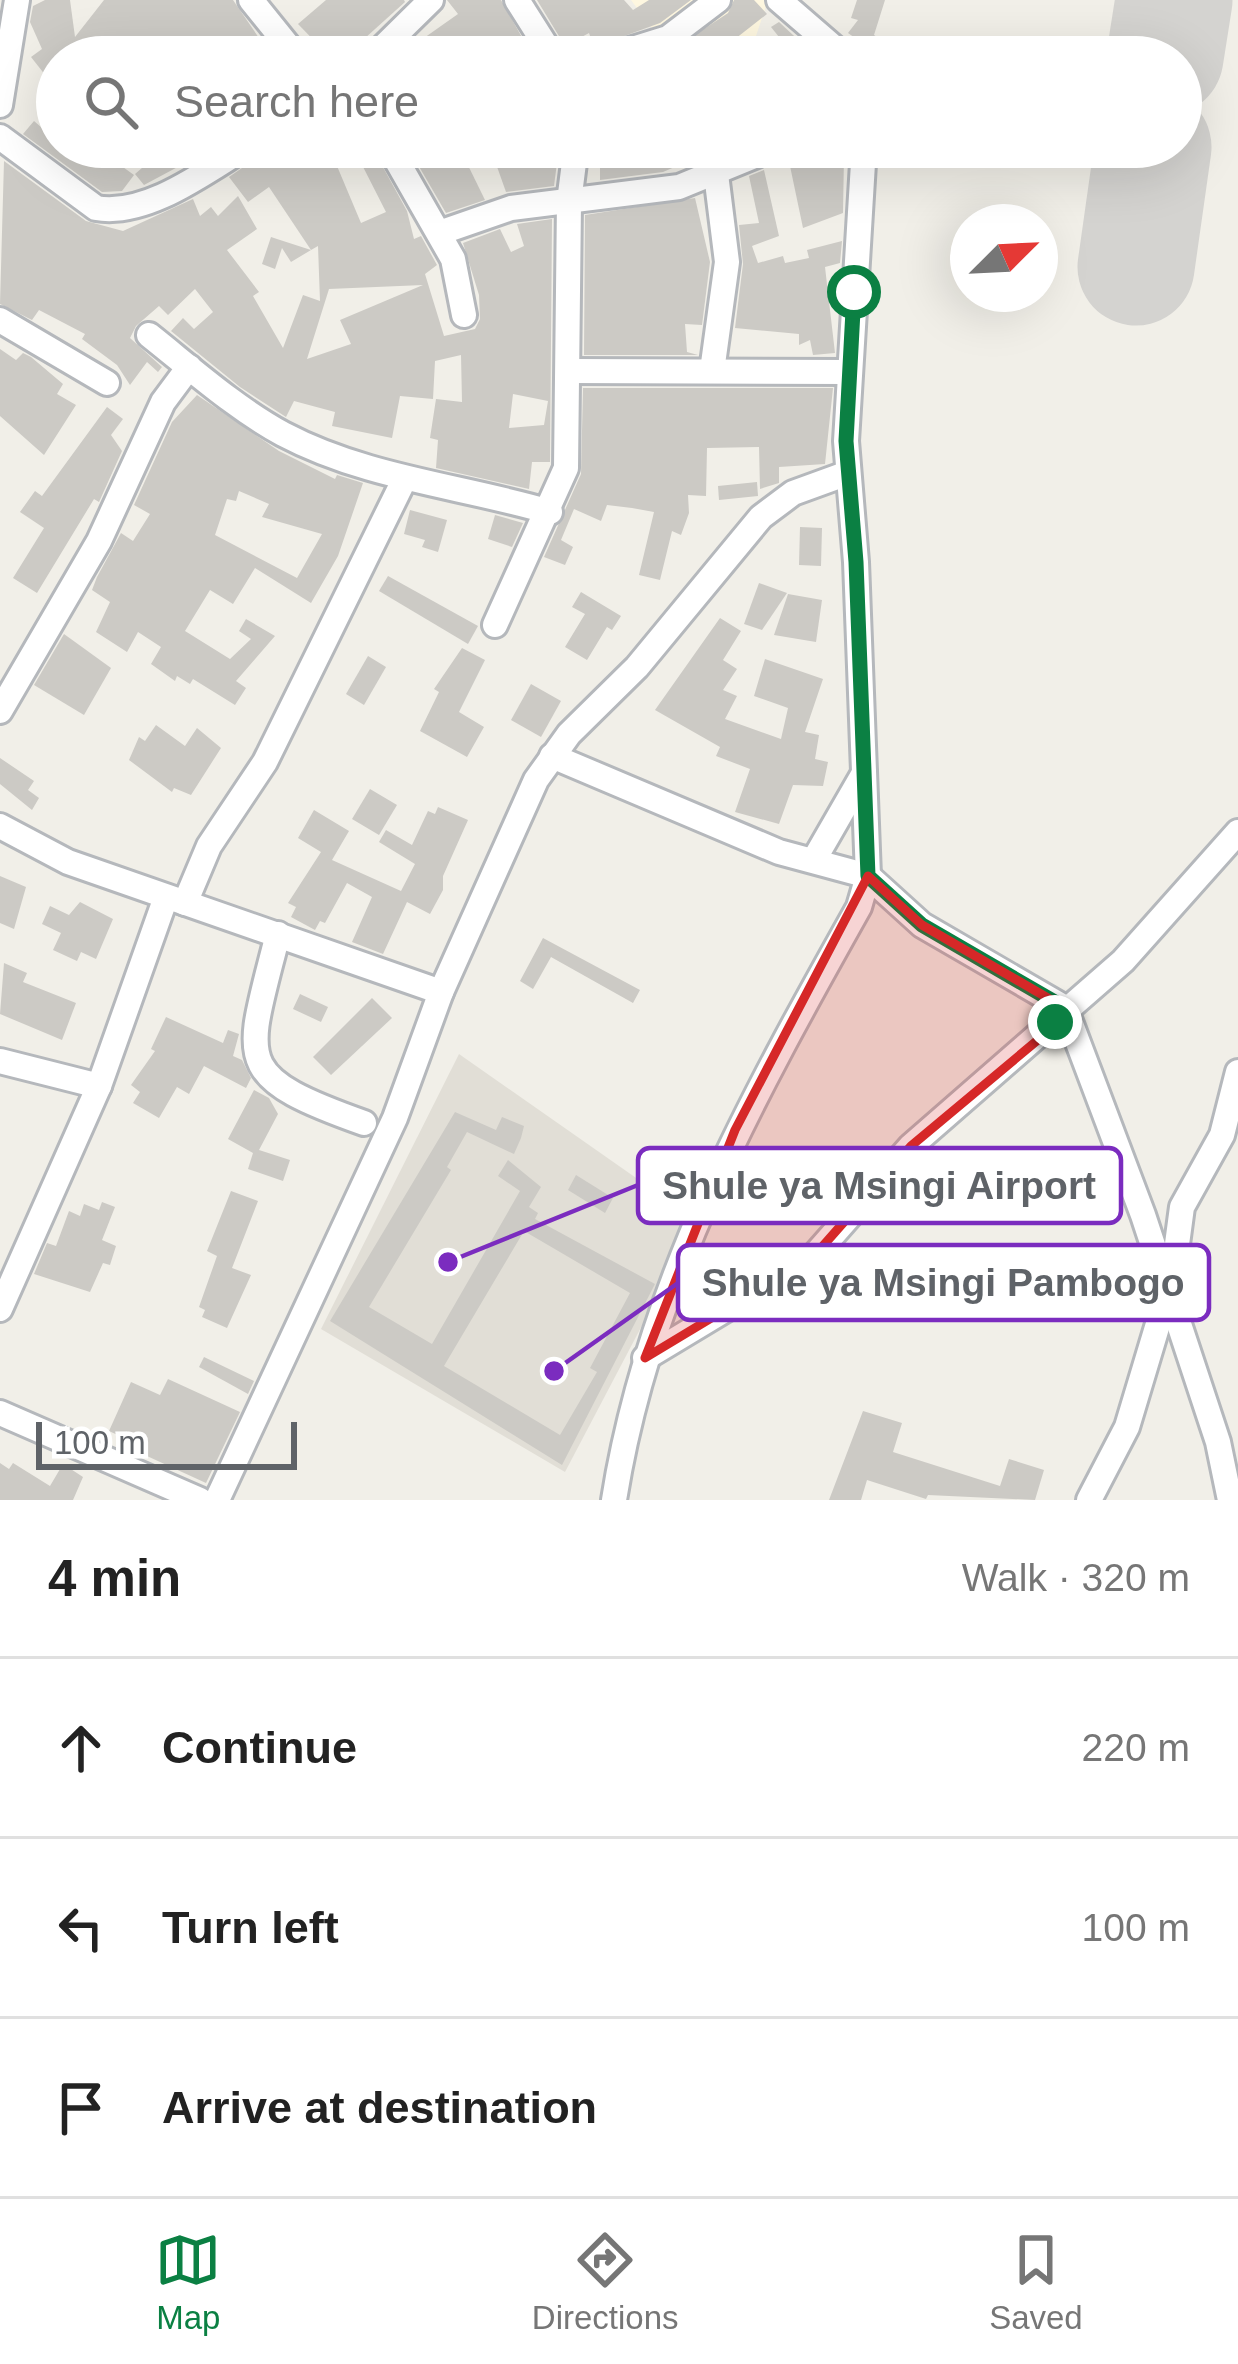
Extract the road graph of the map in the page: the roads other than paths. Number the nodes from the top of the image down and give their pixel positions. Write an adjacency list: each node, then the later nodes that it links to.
1 (17, 0): 12 (street)
2 (251, 0): 7 (street)
3 (431, 0): 8 (street)
4 (517, 0): 9 (street)
5 (718, 0): 10 (street)
6 (779, 0): 11 (street)
7 (280, 36)
8 (394, 36)
9 (540, 36)
10 (671, 36)
11 (821, 36)
12 (0, 102)
13 (0, 137): 14 (street)
14 (36, 163)
15 (42, 168): 16 (street)
16 (207, 168)
17 (405, 168): 23 (street)
18 (573, 168): 22 (street)
19 (729, 168): 21 (street)
20 (864, 168): 30 (street)
21 (716, 174): 22 (street); 29 (street)
22 (569, 202): 23 (street); 28 (street)
23 (439, 233): 24 (street)
24 (464, 315)
25 (0, 320): 31 (street)
26 (149, 335): 27 (street)
27 (189, 367): 33 (street); 36 (street)
28 (570, 371): 29 (street); 34 (street)
29 (712, 371): 30 (street)
30 (850, 372): 32 (street)
31 (107, 383)
32 (848, 473): 37 (street); 38 (street)
33 (405, 478): 34 (street); 43 (street)
34 (550, 512): 35 (street)
35 (495, 625)
36 (0, 711)
37 (552, 756): 41 (street); 45 (street)
38 (866, 770): 41 (street); 42 (street)
39 (0, 826): 43 (street)
40 (1238, 832): 46 (street)
41 (815, 857): 42 (street)
42 (868, 876): 46 (street); 53 (street)
43 (176, 900): 44 (street); 49 (street)
44 (278, 934): 45 (street); 50 (street)
45 (441, 992): 56 (street)
46 (1065, 1008): 51 (street); 53 (street)
47 (0, 1061): 49 (street)
48 (1238, 1072): 51 (street)
49 (99, 1086): 52 (street)
50 (364, 1124)
51 (1166, 1296): 58 (street); 59 (street)
52 (0, 1309)
53 (644, 1358): 57 (street)
54 (0, 1413): 55 (street)
55 (200, 1500)
56 (217, 1500)
57 (614, 1500)
58 (1089, 1500)
59 (1230, 1500)

